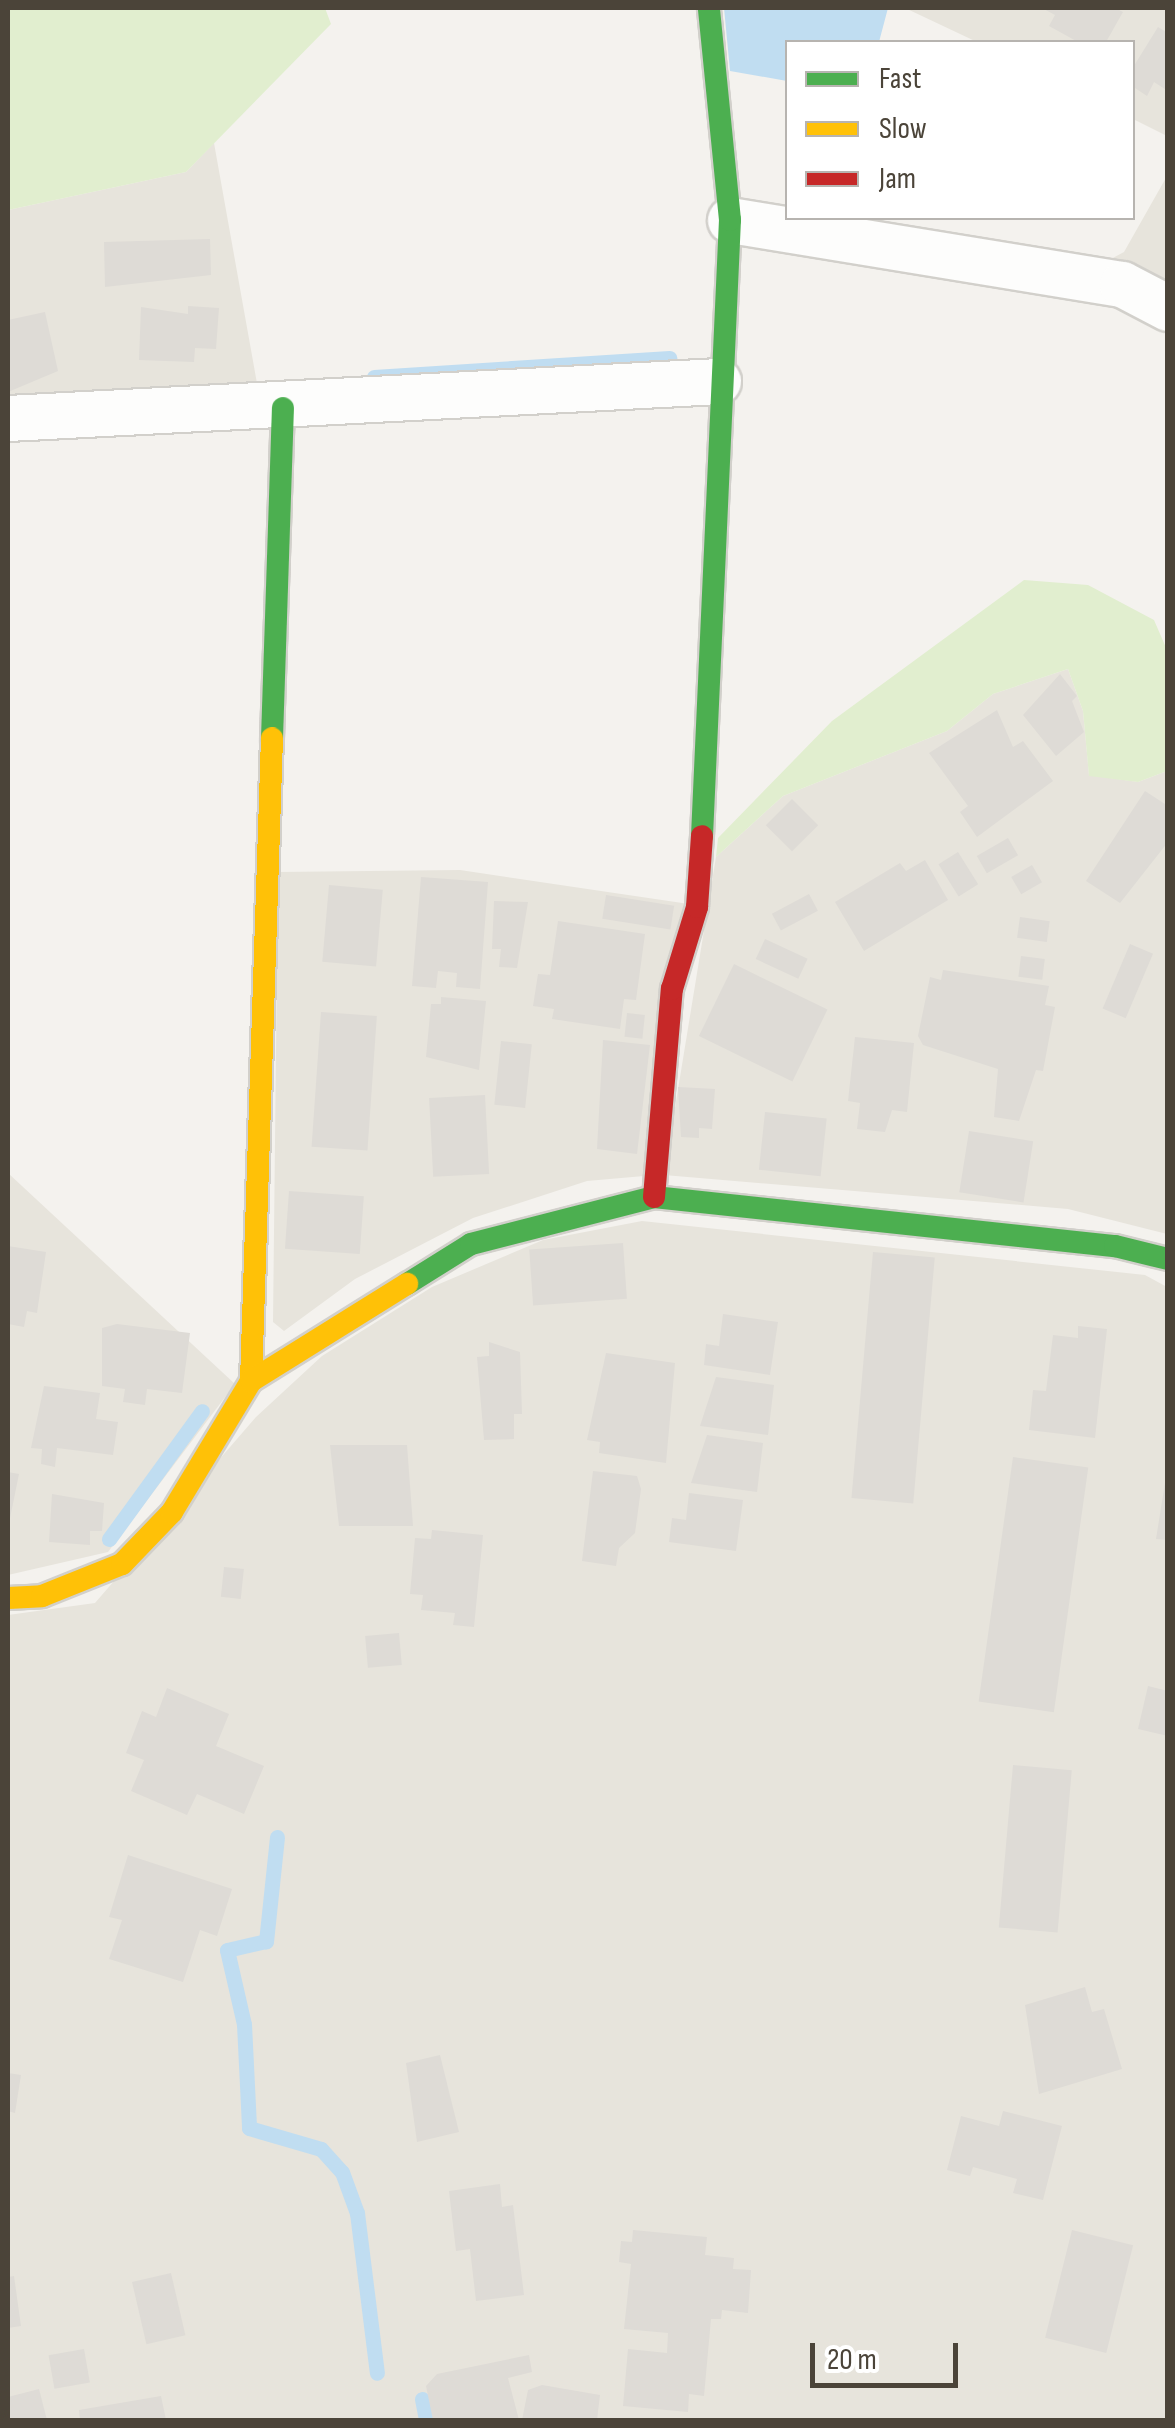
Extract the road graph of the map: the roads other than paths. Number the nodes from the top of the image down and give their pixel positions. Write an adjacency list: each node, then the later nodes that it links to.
1 (709, 8): 2 (street)
2 (730, 220): 3 (street); 4 (street)
3 (1168, 308)
4 (718, 382): 5 (street); 7 (street)
5 (283, 408): 6 (street); 9 (street)
6 (8, 418)
7 (654, 1196): 8 (street); 9 (street)
8 (1168, 1259)
9 (251, 1381): 10 (street)
10 (8, 1598)

